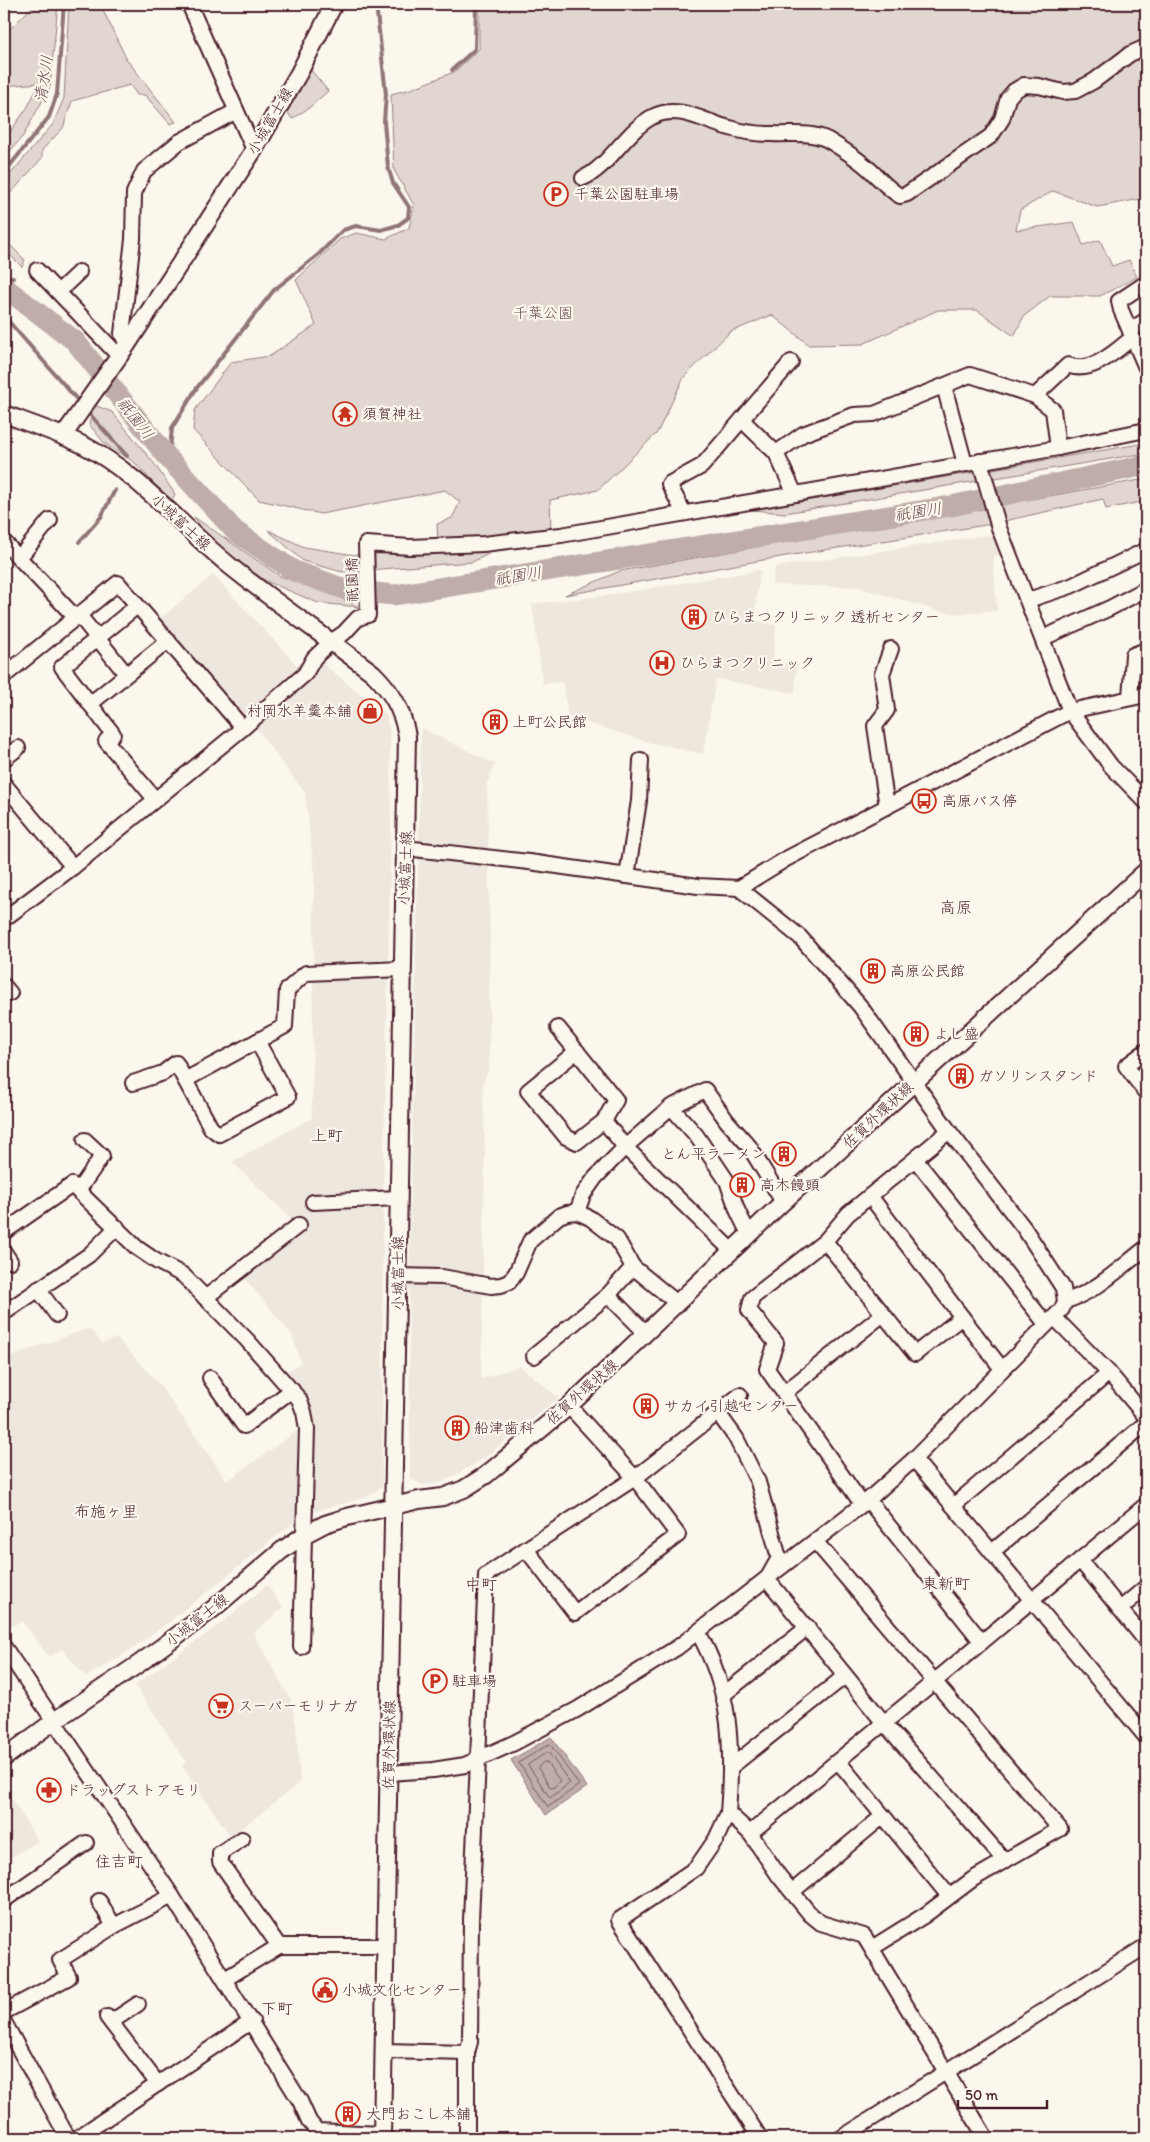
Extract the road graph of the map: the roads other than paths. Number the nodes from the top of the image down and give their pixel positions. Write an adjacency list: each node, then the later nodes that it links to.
1 (189, 4): 4 (street)
2 (334, 4): 5 (main road, 小城富士線)
3 (1146, 47): 6 (street)
4 (236, 112): 5 (street); 13 (street)
5 (254, 150): 13 (main road, 小城富士線)
6 (583, 178)
7 (38, 270): 10 (street)
8 (79, 272): 10 (street)
9 (1146, 283): 12 (street)
10 (58, 292): 13 (street)
11 (1146, 320): 12 (street)
12 (1131, 334): 15 (street); 17 (street)
13 (123, 350): 21 (main road, 小城富士線)
14 (791, 362): 19 (street)
15 (1146, 368)
16 (944, 386): 17 (street); 23 (street); 24 (street)
17 (1035, 396): 22 (street)
18 (4, 414): 21 (main road)
19 (742, 420): 23 (street); 27 (street)
20 (1146, 430): 22 (street)
21 (63, 436): 39 (main road, 小城富士線)
22 (1058, 448): 25 (street)
23 (776, 452): 26 (street)
24 (965, 464): 25 (street); 26 (street)
25 (983, 467): 33 (street)
26 (795, 494): 27 (street)
27 (684, 513): 39 (street, 祇園橋)
28 (50, 520): 31 (street)
29 (4, 542): 31 (street)
30 (1146, 550): 33 (street)
31 (19, 558): 35 (street)
32 (1146, 589): 37 (street)
33 (1028, 600): 37 (street)
34 (137, 606): 35 (street); 36 (street); 38 (street)
35 (78, 617): 36 (street); 43 (street)
36 (98, 638): 42 (street); 46 (street)
37 (1043, 638): 47 (street)
38 (168, 641): 42 (street); 48 (street)
39 (331, 642): 48 (street); 56 (main road, 小城富士線)
40 (891, 649): 55 (street)
41 (1146, 650): 45 (street)
42 (126, 674): 46 (street)
43 (4, 676)
44 (1146, 695): 45 (street)
45 (1130, 698): 47 (street)
46 (90, 704): 53 (street)
47 (1070, 711): 54 (street); 55 (street)
48 (243, 728): 53 (street)
49 (18, 748): 50 (street)
50 (4, 759)
51 (641, 760): 59 (street)
52 (4, 784): 57 (street)
53 (155, 799): 57 (street)
54 (1146, 802)
55 (887, 807): 60 (street)
56 (405, 848): 59 (street); 62 (main road, 小城富士線)
57 (73, 867): 61 (street)
58 (1146, 870): 68 (main road, 佐賀外環状線)
59 (627, 876): 60 (street)
60 (739, 888): 68 (street)
61 (4, 919)
62 (402, 969): 64 (street); 79 (main road, 小城富士線)
63 (558, 1028): 65 (street)
64 (257, 1041): 67 (street); 67 (street)
65 (577, 1051): 72 (street); 72 (street)
66 (1146, 1051): 70 (street)
67 (185, 1080): 69 (street)
68 (914, 1081): 73 (street); 81 (main road, 佐賀外環状線)
69 (133, 1082)
70 (1146, 1093)
71 (671, 1107): 75 (street); 81 (street); 86 (street)
72 (604, 1121): 75 (street)
73 (949, 1131): 76 (street); 95 (street)
74 (85, 1140): 77 (street)
75 (625, 1146): 82 (street); 89 (street)
76 (915, 1159): 78 (street); 101 (street)
77 (78, 1191): 84 (street); 85 (street)
78 (870, 1196): 87 (street); 100 (street)
79 (398, 1198): 80 (street); 91 (main road, 小城富士線)
80 (312, 1202)
81 (784, 1202): 86 (main road, 佐賀外環状線)
82 (577, 1212): 90 (street); 91 (street)
83 (299, 1225): 94 (street)
84 (117, 1227): 92 (street); 94 (street)
85 (4, 1232)
86 (749, 1234): 89 (main road, 佐賀外環状線)
87 (825, 1241): 99 (street); 108 (street)
88 (1146, 1248): 95 (street)
89 (732, 1251): 96 (main road, 佐賀外環状線)
90 (634, 1267): 93 (street); 96 (street)
91 (398, 1276): 118 (main road, 小城富士線)
92 (38, 1289): 97 (street); 98 (street)
93 (608, 1295): 102 (street); 103 (street)
94 (205, 1298): 107 (street)
95 (1065, 1301): 101 (street)
96 (677, 1303): 102 (main road, 佐賀外環状線)
97 (4, 1313)
98 (57, 1315)
99 (882, 1315): 100 (street); 108 (street)
100 (962, 1317): 104 (street)
101 (1050, 1321): 104 (street); 105 (street)
102 (646, 1333): 110 (main road, 佐賀外環状線)
103 (534, 1356)
104 (1002, 1369): 114 (street)
105 (1109, 1373): 112 (street); 119 (street)
106 (210, 1378): 107 (street)
107 (292, 1390): 120 (street)
108 (784, 1393): 116 (street)
109 (740, 1395): 111 (street)
110 (569, 1406): 115 (street); 118 (main road, 佐賀外環状線)
111 (718, 1413): 115 (street); 125 (street)
112 (1146, 1417)
113 (1146, 1423): 123 (street)
114 (914, 1458): 116 (street); 119 (street)
115 (635, 1478): 122 (street); 122 (street)
116 (865, 1502): 121 (street); 132 (street)
117 (1146, 1505): 124 (street)
118 (394, 1506): 120 (main road, 小城富士線); 145 (main road, 佐賀外環状線)
119 (953, 1506): 123 (street)
120 (304, 1534): 134 (street); 138 (main road, 小城富士線)
121 (815, 1541): 125 (street); 136 (street)
122 (526, 1549): 142 (street)
123 (992, 1552): 127 (street)
124 (1080, 1560): 127 (street); 128 (street)
125 (767, 1579): 129 (street); 130 (street)
126 (1146, 1587): 128 (street)
127 (1032, 1600): 132 (street); 140 (street)
128 (1120, 1609): 131 (street)
129 (808, 1627): 135 (street); 137 (street)
130 (698, 1632): 137 (street); 142 (street)
131 (1146, 1640)
132 (982, 1642): 136 (street)
133 (4, 1647): 138 (street)
134 (301, 1648)
135 (845, 1676): 139 (street); 144 (street)
136 (936, 1681): 139 (street); 151 (street)
137 (723, 1695): 144 (street)
138 (54, 1721): 141 (main road, 小城富士線); 153 (street)
139 (884, 1723): 143 (street); 151 (street)
140 (1146, 1737)
141 (4, 1758)
142 (478, 1758): 145 (street); 168 (street)
143 (838, 1761): 147 (street); 148 (street)
144 (732, 1766): 146 (street)
145 (389, 1773): 159 (main road, 佐賀外環状線)
146 (728, 1813): 148 (street); 176 (street)
147 (883, 1816): 152 (street); 154 (street)
148 (750, 1833): 152 (street)
149 (242, 1839): 158 (street)
150 (86, 1844): 155 (street)
151 (1005, 1861): 154 (street)
152 (792, 1891): 161 (street)
153 (172, 1896): 157 (street); 162 (street)
154 (949, 1896): 161 (street)
155 (4, 1900)
156 (99, 1901): 157 (street)
157 (114, 1926): 164 (street)
158 (279, 1946): 159 (street); 162 (street)
159 (386, 1946): 167 (main road, 佐賀外環状線)
160 (1146, 1946): 169 (street)
161 (872, 1948): 169 (street)
162 (225, 1979): 165 (street)
163 (138, 2004): 170 (street)
164 (4, 2012)
165 (252, 2021): 170 (street); 172 (street)
166 (4, 2022): 173 (street)
167 (384, 2051): 168 (street); 172 (main road, 佐賀外環状線)
168 (467, 2053): 175 (street)
169 (946, 2072): 177 (street); 178 (street)
170 (158, 2084): 171 (street)
171 (94, 2134): 174 (street)
172 (382, 2136)
173 (68, 2138)
174 (76, 2138)
175 (467, 2138)
176 (760, 2138)
177 (841, 2138)
178 (986, 2138)

